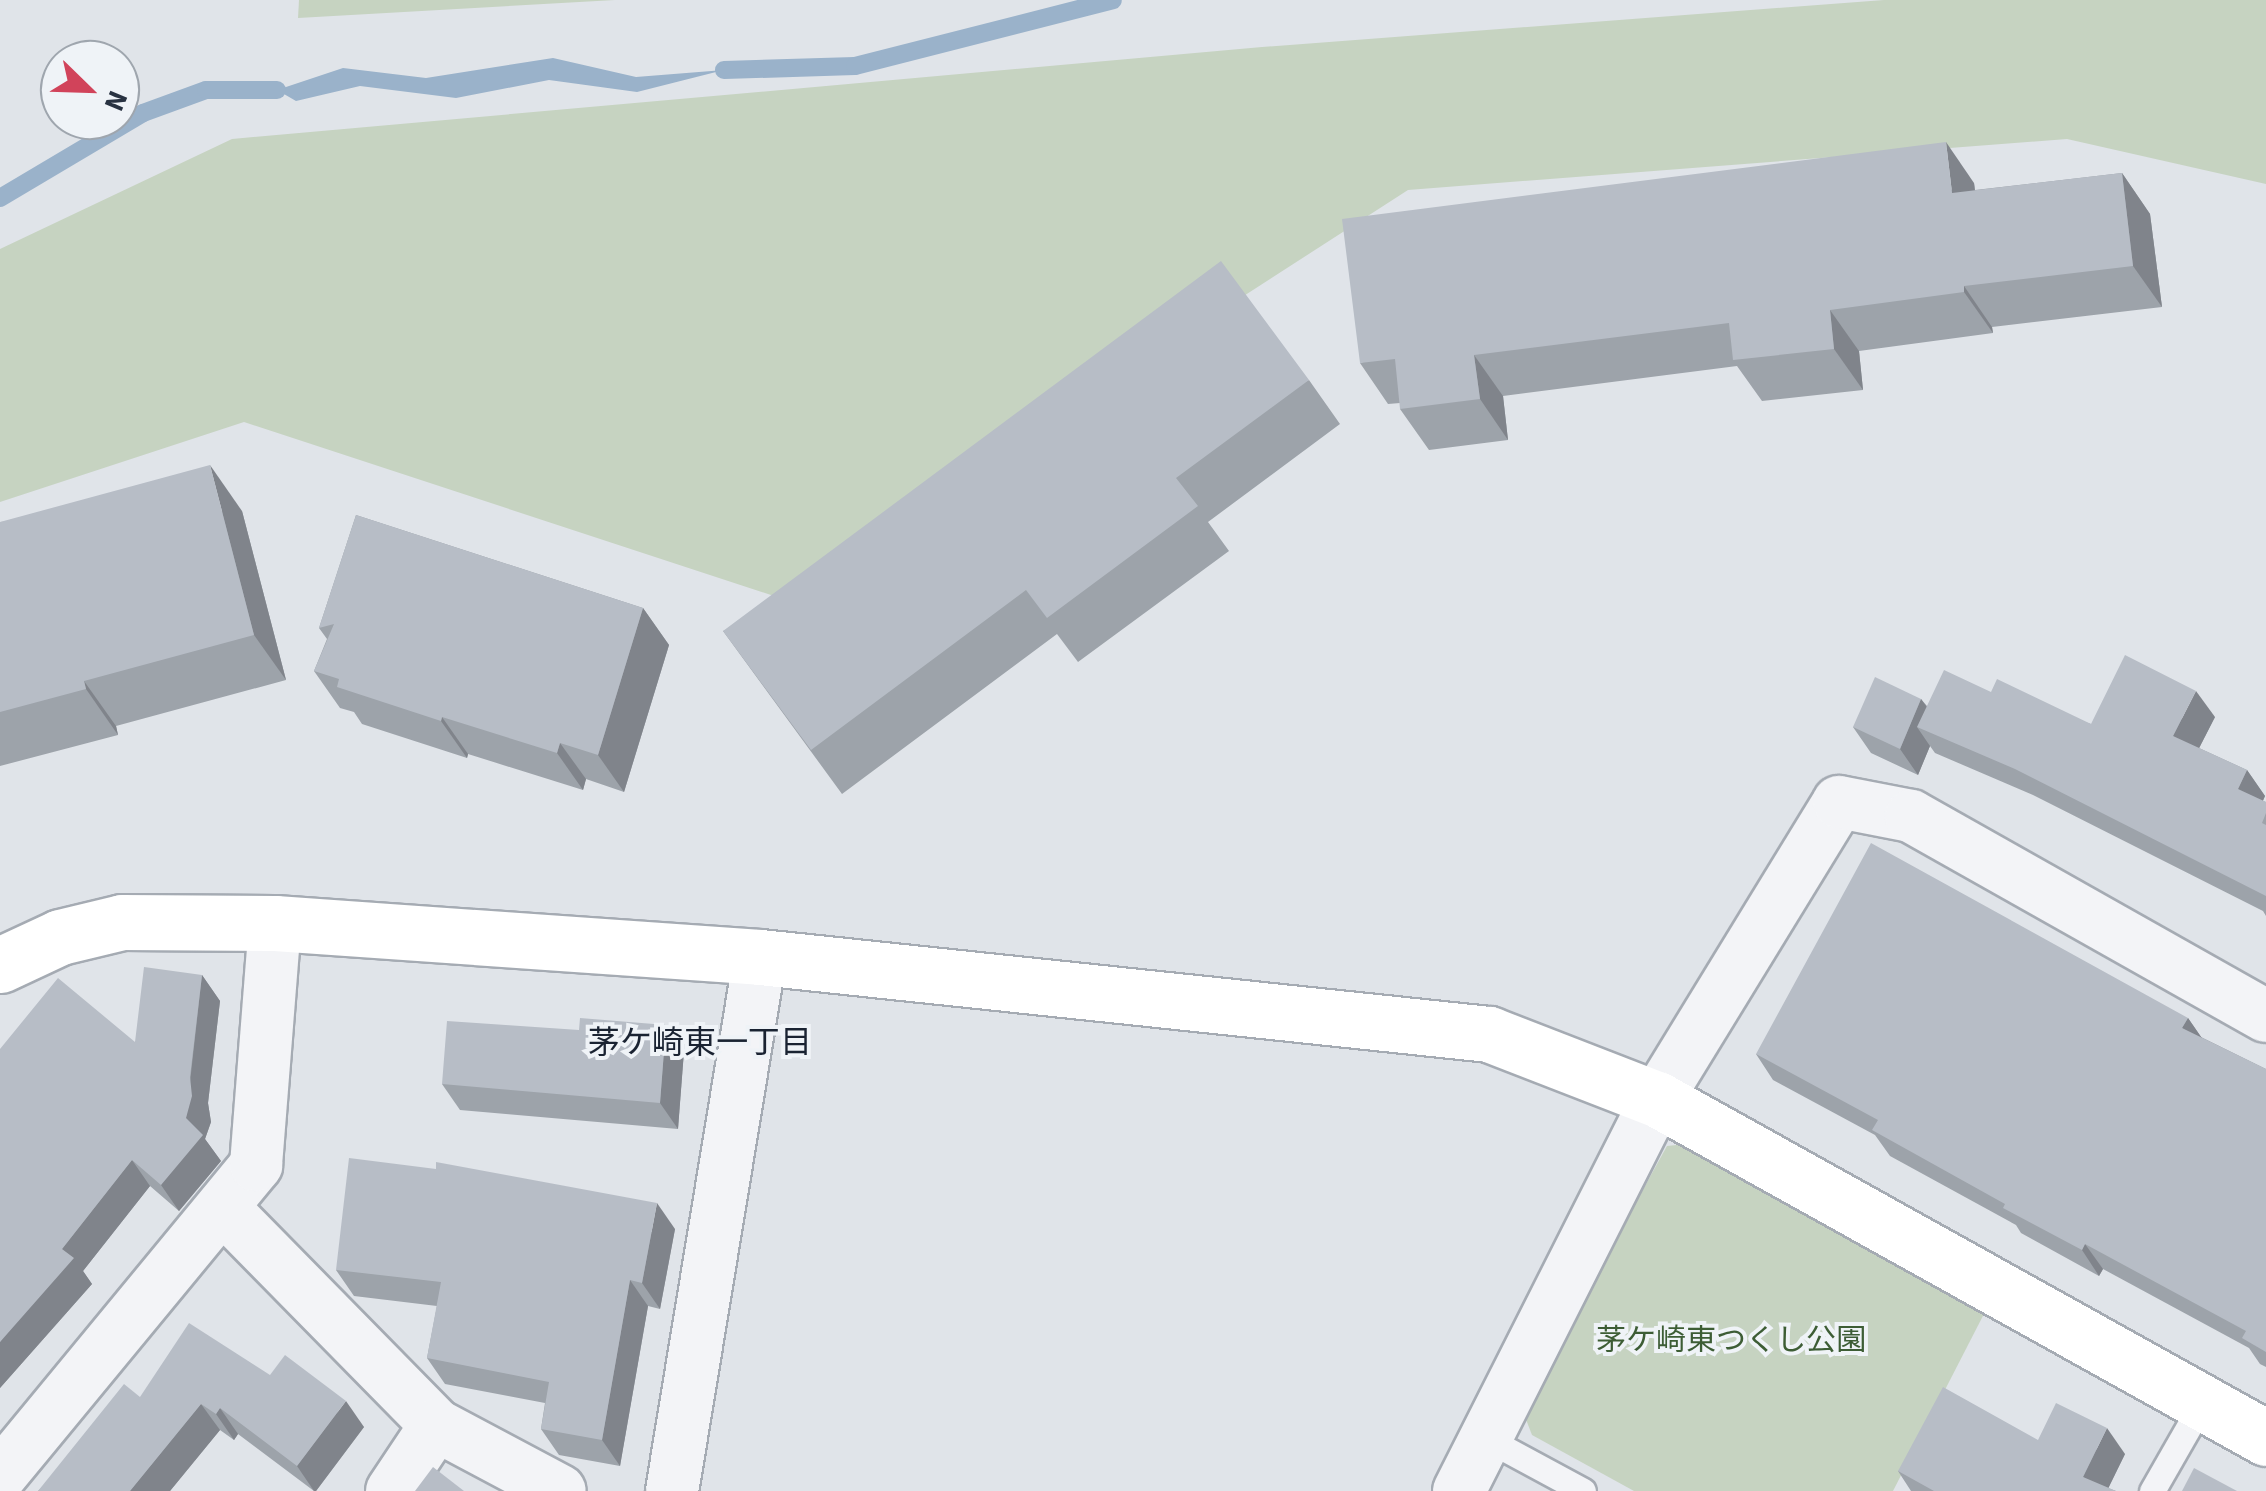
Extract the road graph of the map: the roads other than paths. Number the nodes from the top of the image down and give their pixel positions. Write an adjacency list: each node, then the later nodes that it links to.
1 (275, 923): 2 (street); 3 (street); 6 (street)
2 (760, 958): 5 (street); 14 (street)
3 (0, 964)
4 (2266, 1016): 5 (street)
5 (1657, 1099): 7 (street); 9 (street)
6 (223, 1208): 8 (street); 11 (street)
7 (2203, 1402): 10 (street); 17 (lane)
8 (436, 1425): 12 (street); 13 (street)
9 (1487, 1438): 15 (street); 16 (lane)
10 (2266, 1438)
11 (0, 1476)
12 (392, 1491)
13 (560, 1491)
14 (672, 1491)
15 (1459, 1491)
16 (1583, 1491)
17 (2152, 1491)

